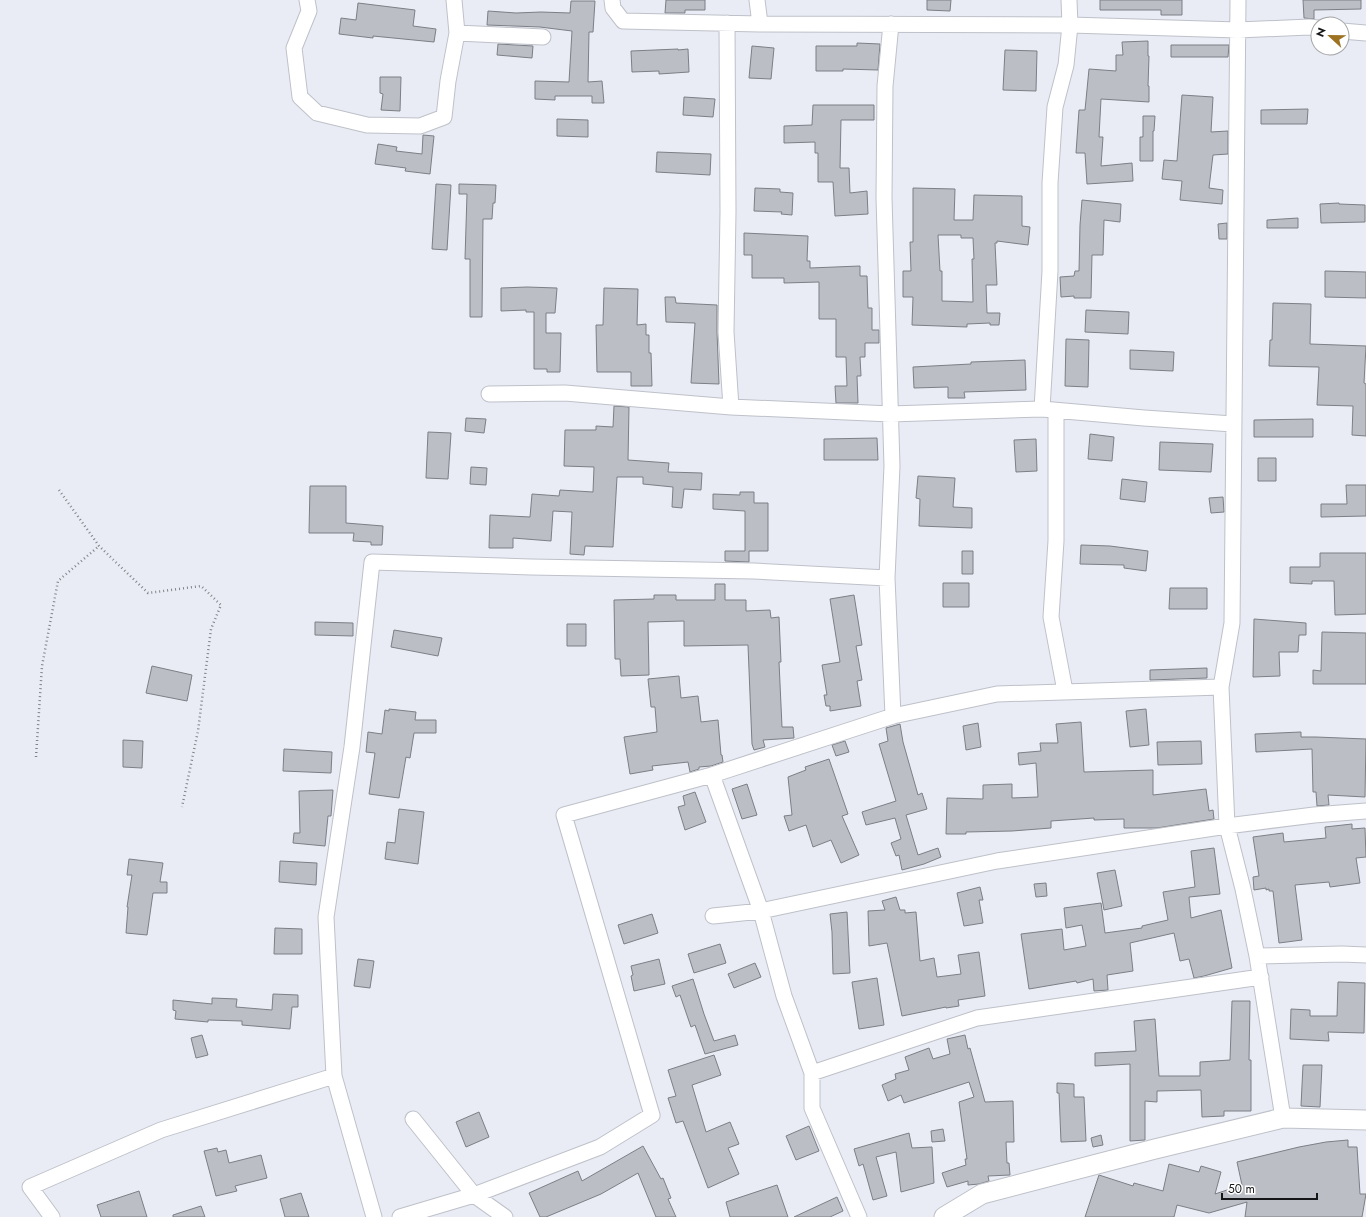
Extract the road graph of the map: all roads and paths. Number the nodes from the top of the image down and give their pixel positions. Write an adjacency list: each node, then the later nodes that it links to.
1 (307, 0): 14 (street)
2 (454, 0): 14 (street)
3 (612, 0): 7 (street)
4 (757, 0): 8 (street)
5 (1069, 0): 10 (street)
6 (1238, 0): 12 (street)
7 (727, 24): 8 (street); 18 (street)
8 (760, 24): 9 (street)
9 (891, 24): 10 (street); 20 (street)
10 (1070, 25): 12 (street); 19 (street)
11 (1310, 27): 12 (street)
12 (1238, 30): 21 (street)
13 (1350, 32): 15 (street)
14 (457, 33): 16 (street)
15 (1366, 33)
16 (543, 37)
17 (489, 394): 18 (street)
18 (731, 407): 20 (street)
19 (1049, 410): 20 (street); 21 (street); 26 (street)
20 (891, 414): 24 (street)
21 (1233, 424): 25 (street)
22 (59, 490): 23 (path)
23 (99, 546): 28 (path); 30 (path)
24 (887, 578): 27 (street); 39 (street)
25 (1221, 687): 26 (street); 32 (street)
26 (1065, 691): 27 (street)
27 (893, 716): 29 (street)
28 (36, 757)
29 (712, 775): 33 (street); 43 (street)
30 (182, 807)
31 (1366, 812): 32 (street)
32 (1227, 826): 33 (street); 36 (street)
33 (761, 911): 34 (street); 38 (street)
34 (713, 916)
35 (1366, 955): 36 (street)
36 (1257, 956): 37 (street)
37 (1261, 977): 38 (street); 40 (street)
38 (812, 1073): 48 (street)
39 (334, 1076): 44 (street); 45 (street)
40 (1283, 1118): 42 (street); 49 (street)
41 (413, 1119): 43 (street)
42 (1366, 1120)
43 (474, 1195): 46 (street); 47 (street)
44 (52, 1217)
45 (374, 1217)
46 (400, 1217)
47 (505, 1217)
48 (859, 1217)
49 (944, 1217)

